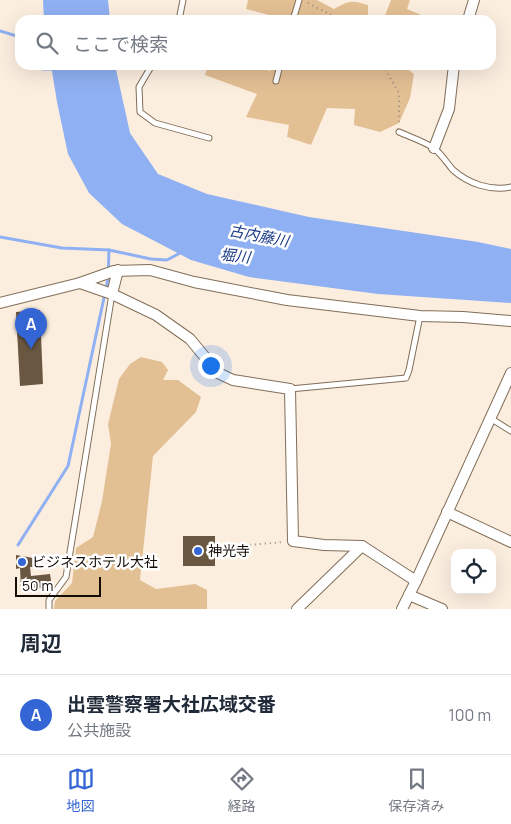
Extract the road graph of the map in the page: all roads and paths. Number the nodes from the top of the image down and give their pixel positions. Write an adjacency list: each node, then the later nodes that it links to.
1 (183, 0): 4 (lane)
2 (300, 0): 5 (lane); 6 (path)
3 (474, 0): 7 (street)
4 (180, 15)
5 (295, 15)
6 (331, 15)
7 (470, 15)
8 (149, 70): 14 (lane)
9 (279, 70): 12 (lane)
10 (386, 70): 13 (path)
11 (453, 70): 15 (street)
12 (276, 81)
13 (399, 132): 15 (lane)
14 (209, 138)
15 (434, 148): 16 (lane)
16 (511, 187)
17 (116, 271): 18 (street); 20 (street); 22 (street)
18 (101, 275): 19 (street); 20 (street)
19 (80, 283): 20 (street); 21 (street)
20 (105, 292): 25 (street); 35 (lane)
21 (0, 303)
22 (420, 316): 23 (street); 25 (lane)
23 (511, 321)
24 (511, 374): 26 (street)
25 (290, 389): 29 (street)
26 (490, 418): 27 (lane); 28 (street)
27 (511, 431)
28 (447, 512): 30 (street); 33 (street)
29 (293, 541): 31 (street); 32 (path)
30 (511, 542)
31 (362, 546): 33 (street); 36 (street)
32 (215, 548)
33 (416, 581): 34 (street)
34 (409, 595): 37 (street); 38 (street)
35 (48, 609)
36 (297, 609)
37 (402, 609)
38 (442, 609)

